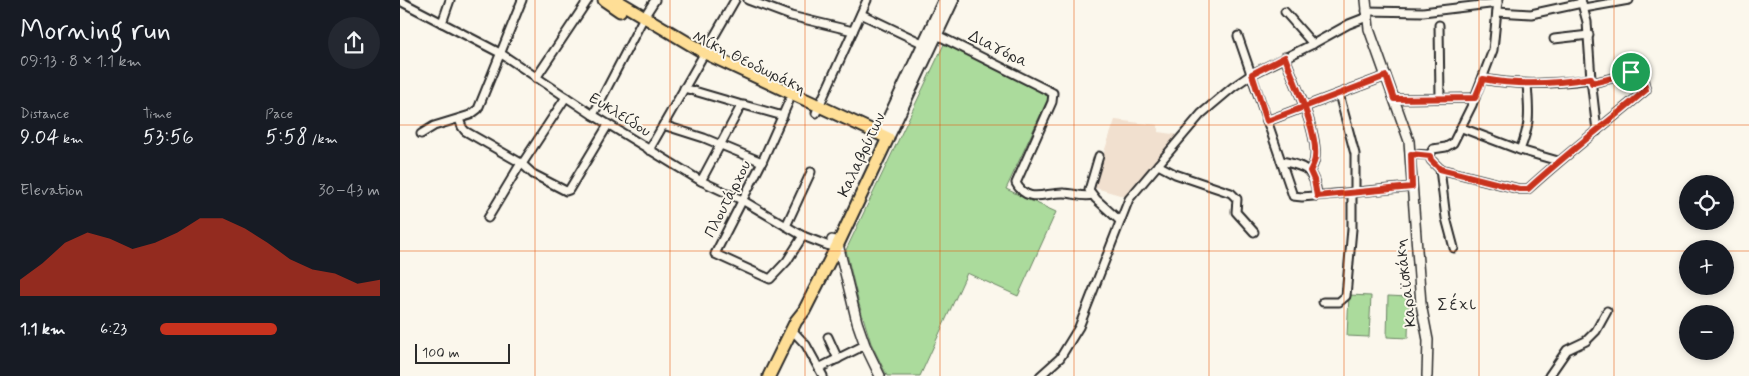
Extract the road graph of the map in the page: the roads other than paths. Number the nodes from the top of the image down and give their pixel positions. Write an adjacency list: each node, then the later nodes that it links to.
1 (450, 0): 22 (street)
2 (522, 0): 31 (street)
3 (588, 0): 36 (street)
4 (604, 0): 21 (main road, Μίκη Θεοδωράκη)
5 (616, 0): 21 (main road, Μίκη Θεοδωράκη)
6 (655, 0): 21 (street)
7 (735, 0): 32 (street)
8 (748, 0): 24 (street)
9 (867, 0): 19 (street)
10 (944, 0): 25 (main road, Καλαβρύτων)
11 (953, 0): 25 (main road, Καλαβρύτων)
12 (1366, 0): 20 (street, Καραϊσκάκη)
13 (1629, 0): 16 (street)
14 (400, 1): 22 (street, Ευκλείδου)
15 (1498, 1): 18 (street); 20 (street)
16 (1582, 4): 18 (street); 26 (street)
17 (1285, 12): 30 (street)
18 (1497, 12): 37 (street)
19 (861, 14): 24 (street); 29 (street)
20 (1366, 14): 30 (street); 35 (street, Καραϊσκάκη)
21 (642, 20): 32 (main road, Μίκη Θεοδωράκη); 50 (street)
22 (442, 23): 31 (street, Ευκλείδου)
23 (1439, 25): 43 (street)
24 (853, 31): 49 (street)
25 (933, 33): 29 (main road, Καλαβρύτων); 59 (main road, Καλαβρύτων); 77 (street, Διαγόρα)
26 (1589, 35): 28 (street); 38 (street)
27 (1238, 36): 34 (street)
28 (1554, 39)
29 (924, 44): 59 (main road, Καλαβρύτων)
30 (1313, 44): 33 (street)
31 (500, 53): 36 (street, Ευκλείδου); 52 (street)
32 (703, 56): 40 (street); 46 (main road, Μίκη Θεοδωράκη); 49 (main road, Μίκη Θεοδωράκη)
33 (1285, 57): 34 (street); 48 (street)
34 (1252, 74): 53 (street); 70 (street)
35 (1386, 76): 41 (street); 45 (street, Καραϊσκάκη)
36 (536, 78): 42 (street, Ευκλείδου)
37 (1483, 79): 39 (street); 44 (street)
38 (1591, 81): 39 (street); 57 (street); 57 (street)
39 (1527, 84): 62 (street)
40 (684, 88): 47 (street); 54 (street)
41 (1339, 94): 48 (street); 76 (street)
42 (566, 97): 50 (street, Ευκλείδου); 69 (street)
43 (1440, 98): 44 (street); 45 (street)
44 (1475, 98): 56 (street)
45 (1394, 99): 63 (street, Καραϊσκάκη)
46 (789, 101): 49 (main road, Μίκη Θεοδωράκη); 51 (street, Πλουτάρχου)
47 (742, 105): 51 (street); 60 (street)
48 (1304, 107): 53 (street); 72 (street)
49 (817, 110): 59 (main road, Μίκη Θεοδωράκη)
50 (593, 115): 55 (street, Ευκλείδου)
51 (783, 116): 68 (street, Πλουτάρχου)
52 (459, 119): 58 (street); 69 (street)
53 (1267, 121): 66 (street)
54 (663, 124): 60 (street); 61 (street)
55 (608, 125): 61 (street, Ευκλείδου); 69 (street)
56 (1462, 128): 62 (street); 65 (street)
57 (1597, 131): 67 (street)
58 (421, 134)
59 (883, 139): 85 (main road, Καλαβρύτων)
60 (720, 144): 68 (street); 74 (street)
61 (648, 150): 74 (street, Ευκλείδου)
62 (1520, 150): 67 (street)
63 (1411, 154): 65 (street); 75 (street, Καραϊσκάκη)
64 (1099, 156): 77 (street)
65 (1430, 156): 71 (street)
66 (1281, 161): 72 (street); 78 (street)
67 (1558, 161): 71 (street)
68 (762, 162): 79 (street, Πλουτάρχου)
69 (522, 164): 80 (street)
70 (1158, 164): 81 (street); 83 (street)
71 (1440, 169): 86 (street)
72 (1310, 171): 78 (street)
73 (811, 172): 82 (street)
74 (701, 180): 79 (street, Ευκλείδου)
75 (1412, 187): 76 (street); 98 (street, Καραϊσκάκη)
76 (1354, 192): 78 (street); 87 (street)
77 (1092, 195): 81 (street)
78 (1317, 196)
79 (742, 200): 82 (street, Ευκλείδου); 84 (street, Πλουτάρχου)
80 (488, 218)
81 (1120, 221): 97 (street)
82 (786, 226): 84 (street, Ευκλείδου)
83 (1254, 232)
84 (803, 236): 85 (street, Ευκλείδου)
85 (833, 244): 89 (main road, Καλαβρύτων); 91 (street)
86 (1454, 248)
87 (1323, 302)
88 (1607, 311): 99 (street)
89 (794, 326): 93 (street); 94 (main road, Καλαβρύτων)
90 (828, 337): 92 (street)
91 (865, 344): 92 (street); 96 (street)
92 (838, 359): 93 (street)
93 (819, 368): 95 (street)
94 (769, 376)
95 (822, 376)
96 (880, 376)
97 (1040, 376)
98 (1427, 376)
99 (1549, 376)

